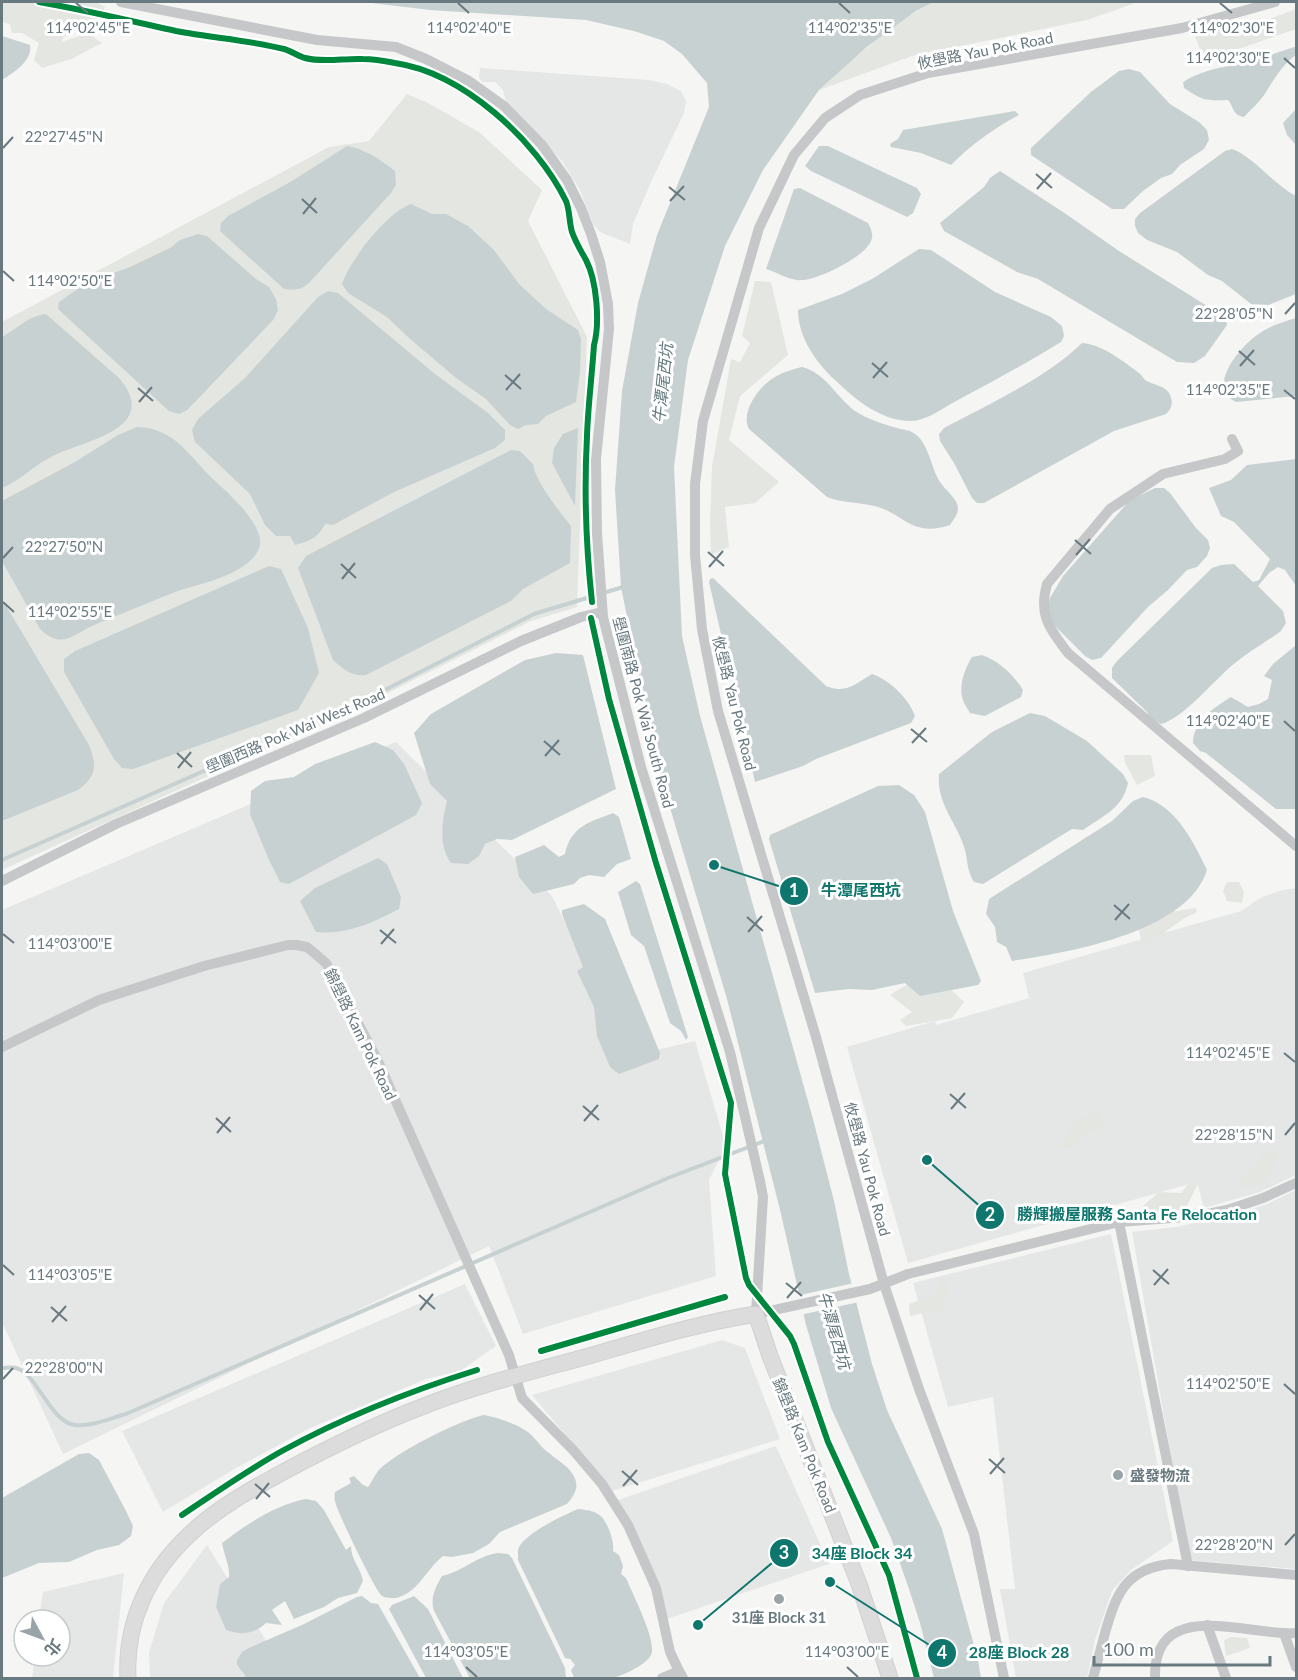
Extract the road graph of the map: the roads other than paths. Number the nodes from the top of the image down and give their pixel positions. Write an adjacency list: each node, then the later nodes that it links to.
1 (121, 2): 4 (street, 壆圍南路 Pok Wai South Road)
2 (1275, 2): 10 (street, 攸壆路 Yau Pok Road)
3 (1232, 439): 5 (street)
4 (602, 612): 6 (street, 壆圍西路 Pok Wai West Road); 11 (street, 壆圍南路 Pok Wai South Road)
5 (1296, 846)
6 (2, 880)
7 (2, 1047): 12 (street, 錦壆路 Kam Pok Road)
8 (1296, 1183): 9 (street)
9 (1119, 1222): 10 (street); 13 (street)
10 (884, 1284): 11 (street); 23 (street, 攸壆路 Yau Pok Road)
11 (756, 1314): 12 (street); 22 (street, 錦壆路 Kam Pok Road)
12 (514, 1377): 19 (street); 20 (street)
13 (1188, 1566): 14 (street); 24 (street)
14 (1296, 1575)
15 (1207, 1625): 16 (street); 25 (street); 26 (street)
16 (1284, 1633): 17 (street); 18 (street)
17 (1296, 1633)
18 (1296, 1667)
19 (681, 1675): 21 (street)
20 (128, 1678)
21 (662, 1678)
22 (890, 1678)
23 (1004, 1678)
24 (1093, 1678)
25 (1155, 1678)
26 (1226, 1678)

